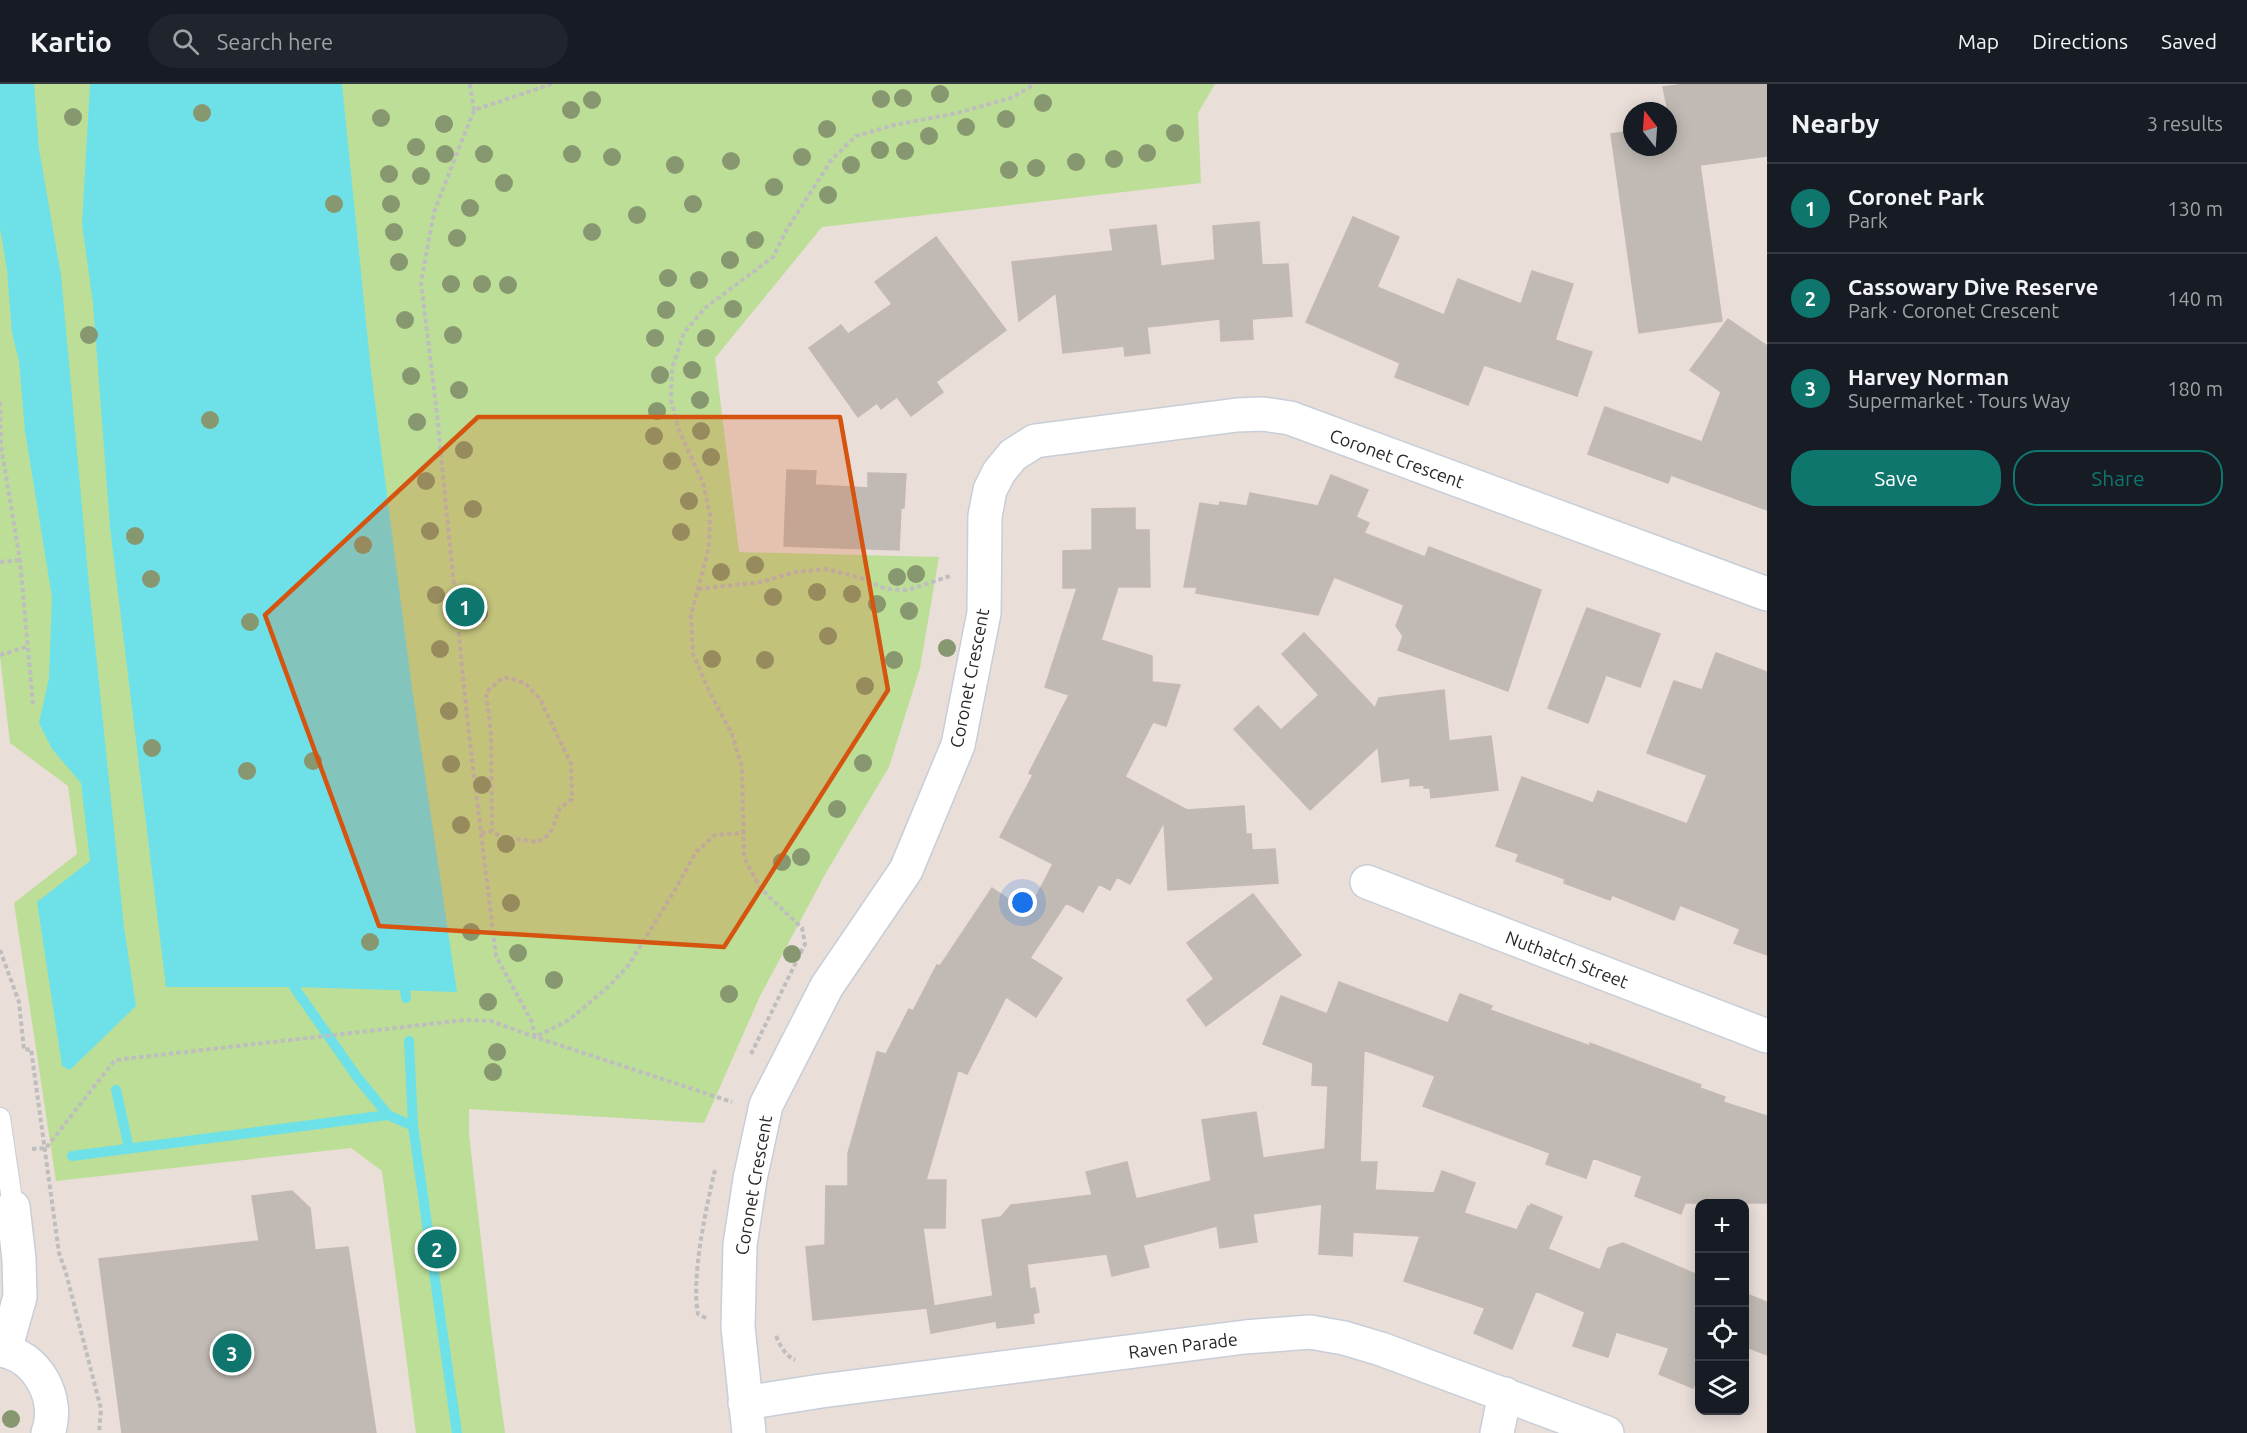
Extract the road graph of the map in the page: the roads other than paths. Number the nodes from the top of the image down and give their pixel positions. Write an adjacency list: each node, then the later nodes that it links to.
1 (1767, 594): 8 (street, Coronet Crescent)
2 (1367, 882): 3 (street, Nuthatch Street)
3 (1767, 1036)
4 (0, 1118): 5 (lane)
5 (12, 1207): 6 (street)
6 (3, 1350): 9 (street)
7 (1505, 1394): 8 (street, Raven Parade); 10 (street); 11 (street, Raven Parade)
8 (747, 1418)
9 (51, 1432)
10 (1497, 1433)
11 (1607, 1433)

